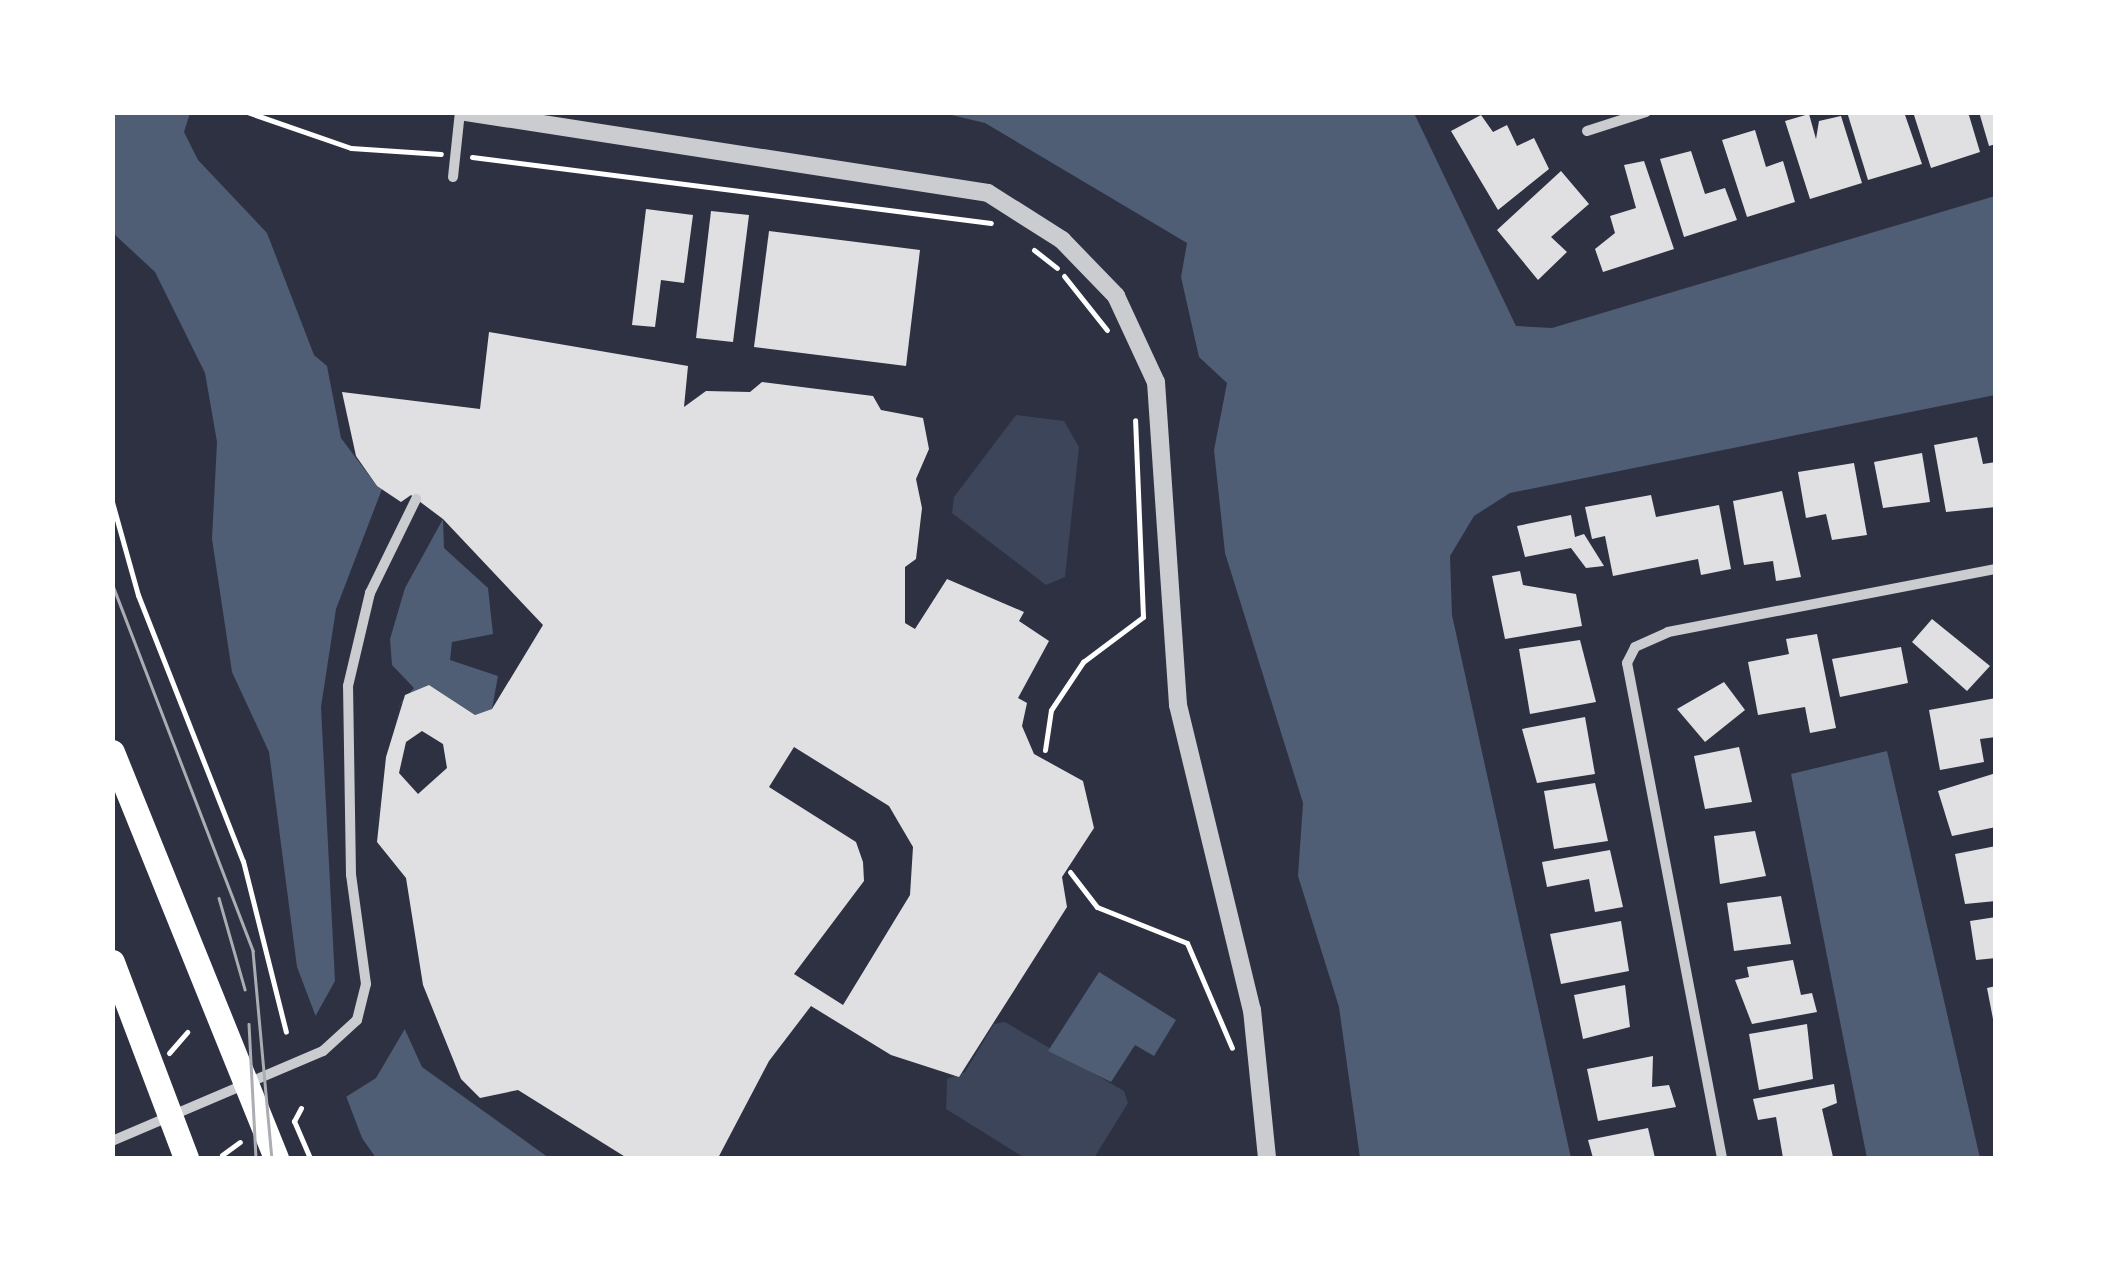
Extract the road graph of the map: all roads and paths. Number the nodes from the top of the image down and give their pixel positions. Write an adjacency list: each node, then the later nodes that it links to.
1 (247, 112): 5 (path)
2 (463, 112): 5 (street); 31 (street)
3 (1646, 112): 4 (street)
4 (1586, 132)
5 (455, 155): 6 (street); 7 (path)
6 (454, 177)
7 (1004, 230)
8 (1028, 246): 9 (path)
9 (1116, 344)
10 (1135, 403): 14 (path)
11 (416, 499): 22 (street)
12 (112, 502): 19 (path)
13 (1996, 569): 32 (street)
14 (1045, 750)
15 (112, 752): 22 (highway)
16 (1070, 872): 21 (path)
17 (112, 962): 24 (highway)
18 (187, 1032): 20 (path)
19 (286, 1032)
20 (168, 1054)
21 (1237, 1061)
22 (246, 1085): 24 (street); 29 (highway)
23 (301, 1108): 30 (path)
24 (170, 1118): 25 (street); 28 (highway)
25 (112, 1141)
26 (240, 1142): 27 (path)
27 (222, 1155)
28 (186, 1158)
29 (276, 1158)
30 (310, 1158)
31 (1267, 1158)
32 (1722, 1158)

